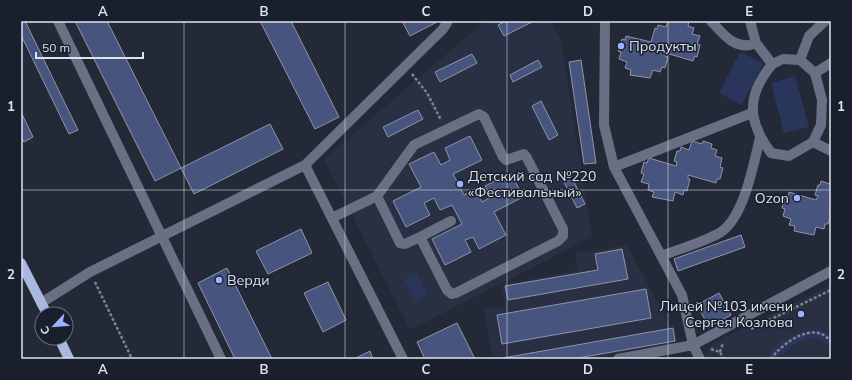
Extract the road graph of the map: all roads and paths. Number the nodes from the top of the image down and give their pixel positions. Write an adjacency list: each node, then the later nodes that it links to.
1 (58, 21): 24 (lane)
2 (448, 21): 11 (lane)
3 (605, 21): 20 (lane)
4 (711, 21): 7 (lane)
5 (750, 21): 7 (lane)
6 (825, 21): 8 (lane)
7 (756, 43): 10 (lane)
8 (800, 60): 10 (lane); 12 (lane)
9 (831, 63): 12 (lane)
10 (772, 64): 13 (lane)
11 (404, 67): 15 (path); 19 (lane)
12 (815, 73): 14 (lane)
13 (752, 113): 16 (lane); 20 (lane)
14 (826, 126): 17 (lane)
15 (446, 129): 21 (lane); 25 (lane)
16 (760, 137): 17 (lane); 26 (lane)
17 (814, 142): 18 (lane)
18 (831, 151)
19 (305, 165): 22 (lane); 24 (lane)
20 (614, 168): 26 (lane)
21 (377, 196): 22 (lane); 25 (lane)
22 (332, 218): 42 (lane)
23 (451, 221): 25 (lane)
24 (162, 236): 29 (lane); 41 (lane)
25 (420, 237)
26 (661, 256): 36 (lane)
27 (21, 263): 31 (main road)
28 (831, 271): 36 (lane)
29 (90, 272): 31 (lane); 40 (path)
30 (831, 290): 33 (path)
31 (41, 303): 32 (main road)
32 (42, 306)
33 (745, 332)
34 (831, 342): 45 (path)
35 (723, 343): 38 (path)
36 (693, 345): 43 (lane); 44 (lane)
37 (62, 346): 39 (main road)
38 (720, 352)
39 (69, 359)
40 (132, 359)
41 (221, 359)
42 (403, 359)
43 (618, 359)
44 (700, 359)
45 (771, 359)

